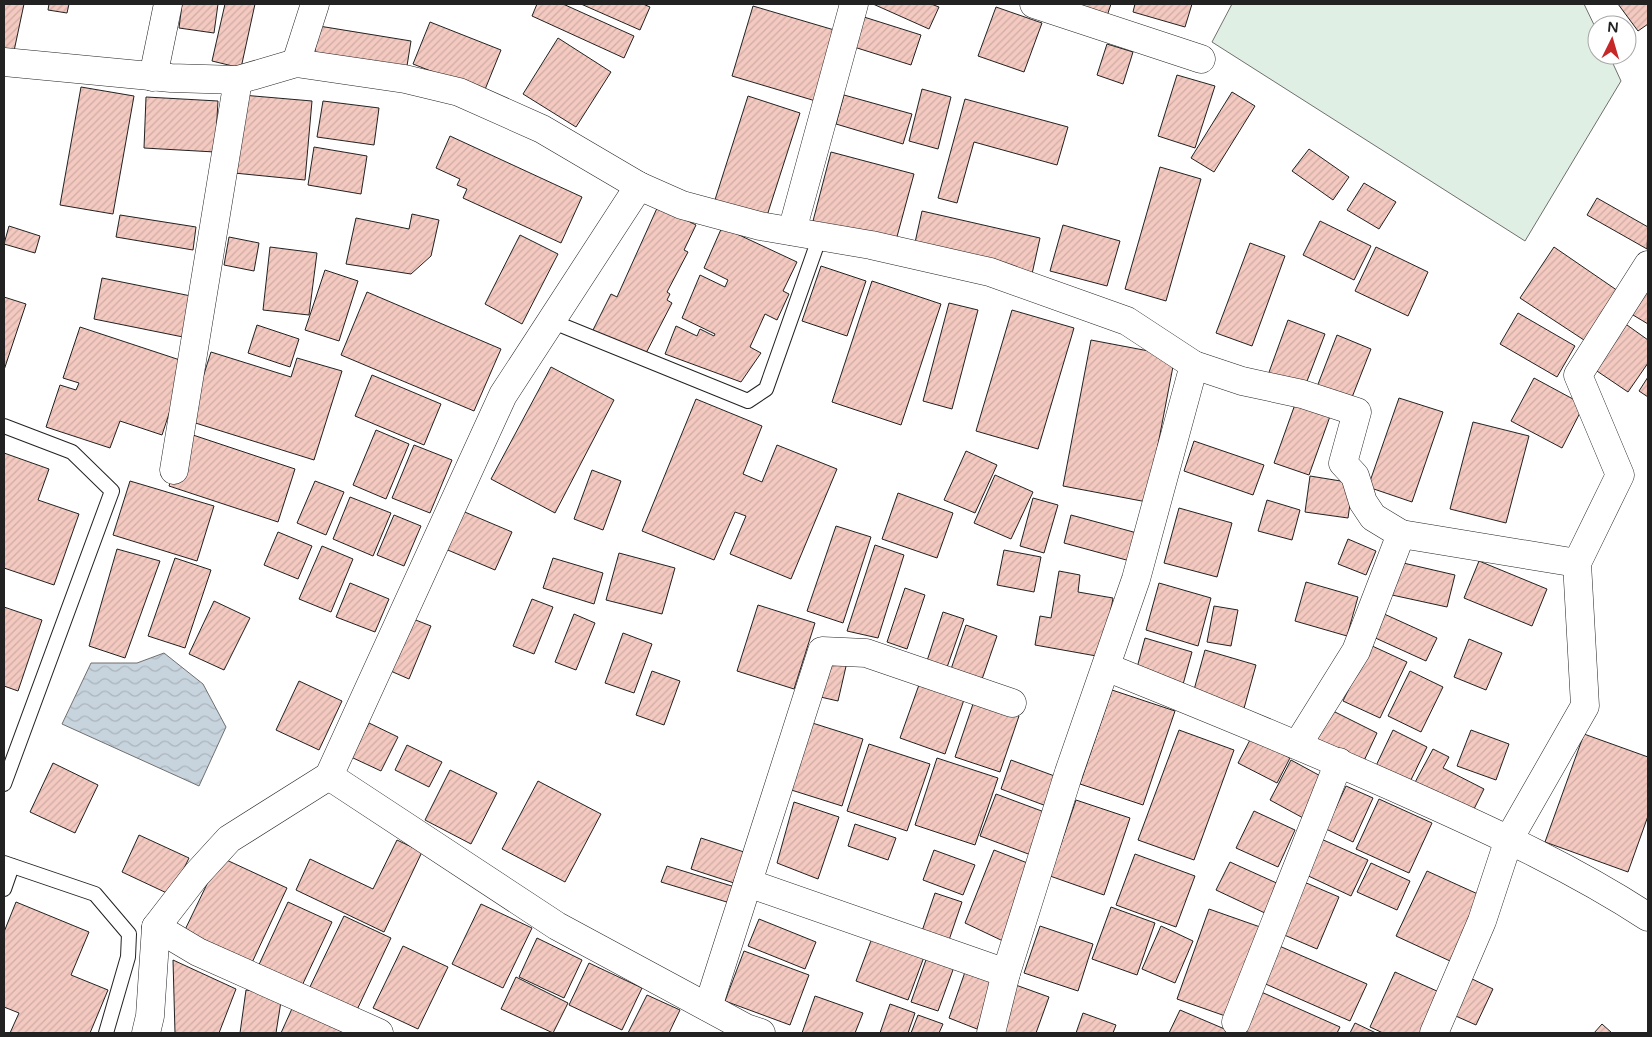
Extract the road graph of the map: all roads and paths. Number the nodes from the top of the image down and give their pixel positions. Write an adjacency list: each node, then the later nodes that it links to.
1 (168, 4): 8 (street)
2 (315, 4): 7 (street)
3 (854, 4): 11 (street)
4 (1034, 4): 5 (street)
5 (1201, 59)
6 (4, 62): 8 (street)
7 (296, 63): 9 (street); 10 (street)
8 (154, 77): 9 (street)
9 (238, 80): 17 (street)
10 (639, 186): 11 (street); 14 (street)
11 (792, 231): 12 (street)
12 (820, 236): 14 (lane); 15 (street)
13 (1648, 265): 19 (street)
14 (551, 321): 24 (street)
15 (1194, 365): 18 (street); 20 (street)
16 (4, 426): 25 (lane)
17 (174, 470)
18 (1401, 534): 19 (street); 22 (street)
19 (1577, 562): 26 (street)
20 (1106, 667): 22 (street); 32 (street)
21 (1012, 703): 28 (street)
22 (1298, 744): 23 (street)
23 (1339, 762): 26 (street); 34 (street)
24 (329, 776): 31 (street); 33 (street)
25 (4, 784)
26 (1509, 839): 30 (street); 40 (street)
27 (8, 865): 29 (lane); 35 (lane)
28 (748, 883): 32 (street); 33 (street)
29 (4, 889)
30 (1648, 917)
31 (156, 927): 36 (street); 37 (street)
32 (1006, 973): 39 (street)
33 (708, 1007): 38 (street)
34 (1236, 1022)
35 (106, 1033)
36 (146, 1033)
37 (380, 1033)
38 (761, 1033)
39 (991, 1033)
40 (1434, 1033)

